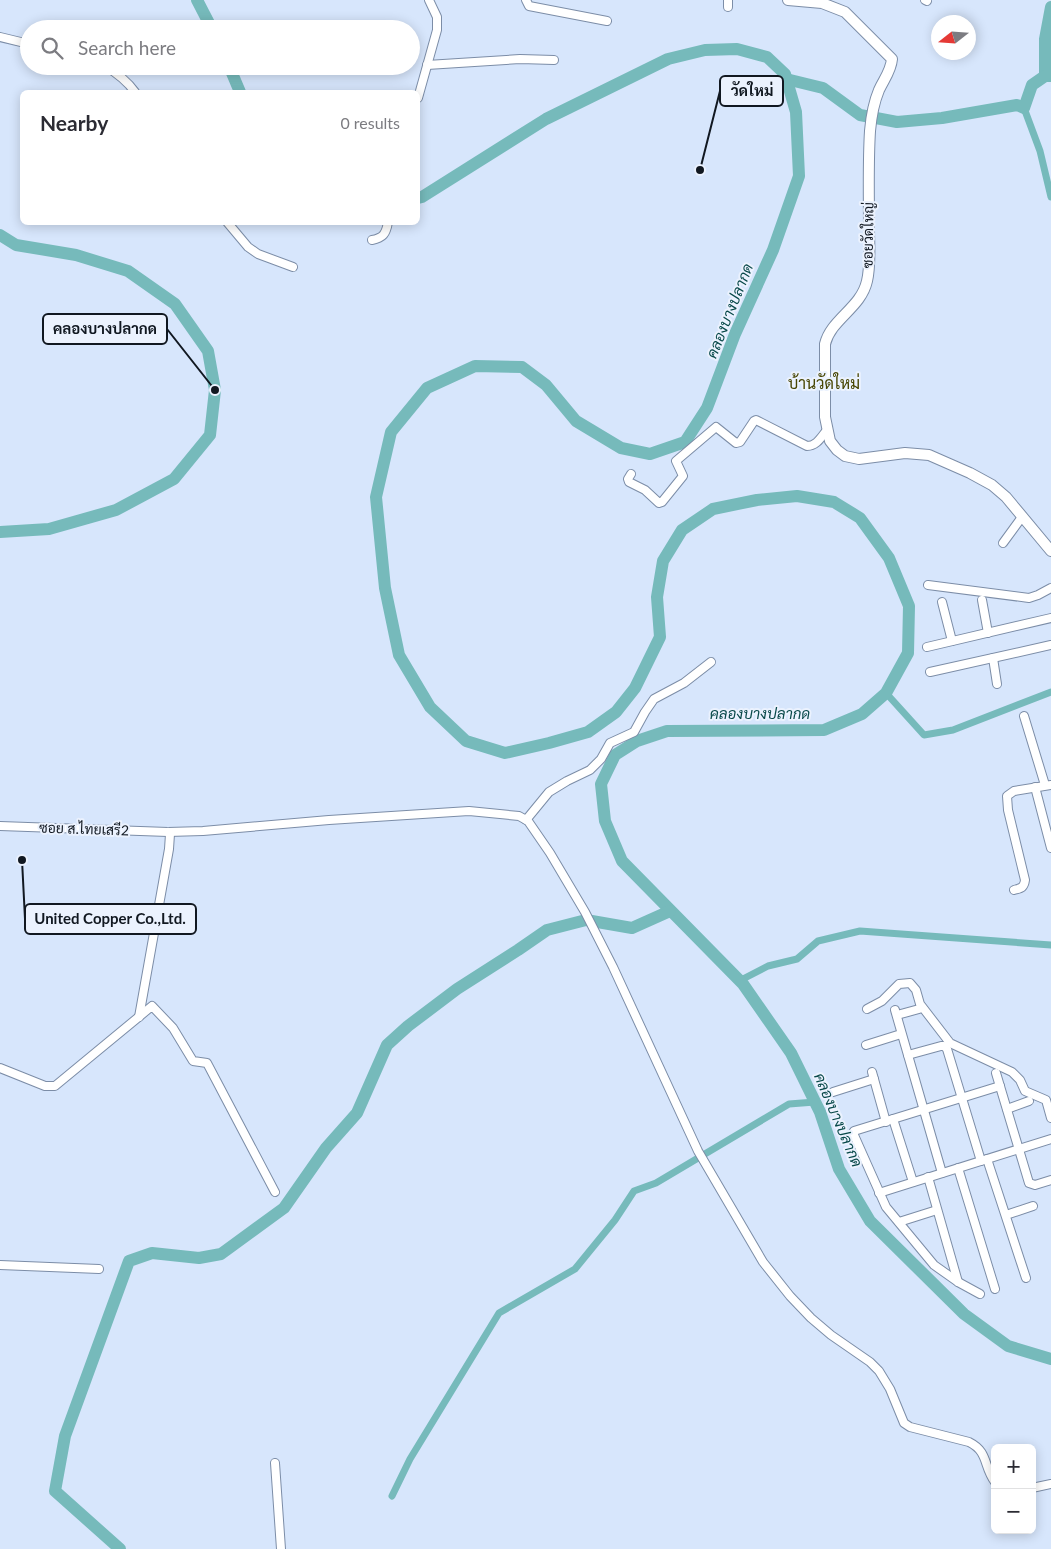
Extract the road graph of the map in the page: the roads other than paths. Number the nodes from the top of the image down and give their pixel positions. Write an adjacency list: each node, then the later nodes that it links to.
1 (429, 0): 9 (street)
2 (526, 0): 5 (street)
3 (788, 0): 4 (street, ซอยวัดใหญ่)
4 (835, 3): 17 (street, ซอยวัดใหญ่)
5 (607, 21)
6 (0, 37): 7 (street)
7 (20, 42)
8 (554, 60): 9 (street)
9 (427, 65): 12 (street)
10 (119, 75): 11 (street)
11 (133, 90)
12 (420, 91)
13 (230, 225): 16 (street)
14 (387, 225): 15 (street)
15 (372, 240)
16 (293, 267)
17 (827, 430): 18 (street); 19 (street, ซอยวัดใหญ่)
18 (630, 474)
19 (1022, 517): 20 (street); 21 (street, ซอยวัดใหญ่)
20 (1003, 543)
21 (1051, 551)
22 (928, 585): 23 (street)
23 (1051, 588)
24 (982, 600): 27 (street)
25 (942, 602): 28 (street)
26 (1051, 618): 27 (street)
27 (988, 633): 28 (street)
28 (952, 641): 30 (street)
29 (1051, 646): 31 (street)
30 (927, 647)
31 (993, 658): 33 (street); 34 (street)
32 (711, 662): 38 (street)
33 (930, 672)
34 (997, 684)
35 (1024, 716): 36 (street)
36 (1048, 785): 37 (street)
37 (1035, 787): 41 (street); 42 (street)
38 (526, 820): 40 (street, ซอย ส.ไทยเสรี2); 80 (street)
39 (0, 826): 40 (street, ซอย ส.ไทยเสรี2)
40 (168, 832): 45 (street)
41 (1051, 848)
42 (1014, 890)
43 (867, 1009): 57 (street)
44 (919, 1009): 46 (street)
45 (139, 1017): 49 (street); 67 (street)
46 (901, 1034): 47 (street); 48 (street)
47 (866, 1045)
48 (908, 1055): 53 (street); 56 (street)
49 (0, 1068)
50 (996, 1073): 51 (street)
51 (1000, 1086): 53 (street); 55 (street)
52 (833, 1092): 58 (street)
53 (963, 1098): 56 (street); 61 (street)
54 (1029, 1102): 55 (street)
55 (1007, 1109): 60 (street)
56 (924, 1110): 58 (street); 63 (street)
57 (1051, 1118)
58 (889, 1120): 66 (street); 68 (street)
59 (1051, 1139): 60 (street)
60 (1019, 1149): 61 (street); 65 (street)
61 (984, 1160): 62 (street); 71 (street)
62 (958, 1168): 63 (street); 77 (street)
63 (942, 1173): 64 (street)
64 (928, 1177): 66 (street); 70 (street)
65 (1051, 1180)
66 (913, 1182): 68 (street)
67 (275, 1192)
68 (879, 1192): 72 (street)
69 (1033, 1206): 71 (street)
70 (937, 1210): 72 (street); 76 (street)
71 (1006, 1215): 75 (street)
72 (899, 1222): 76 (street)
73 (0, 1265): 74 (street)
74 (99, 1269)
75 (1026, 1278)
76 (958, 1282): 78 (street)
77 (995, 1289)
78 (980, 1294)
79 (275, 1463): 83 (street)
80 (991, 1477)
81 (1051, 1484): 82 (street)
82 (1036, 1487)
83 (281, 1549)

